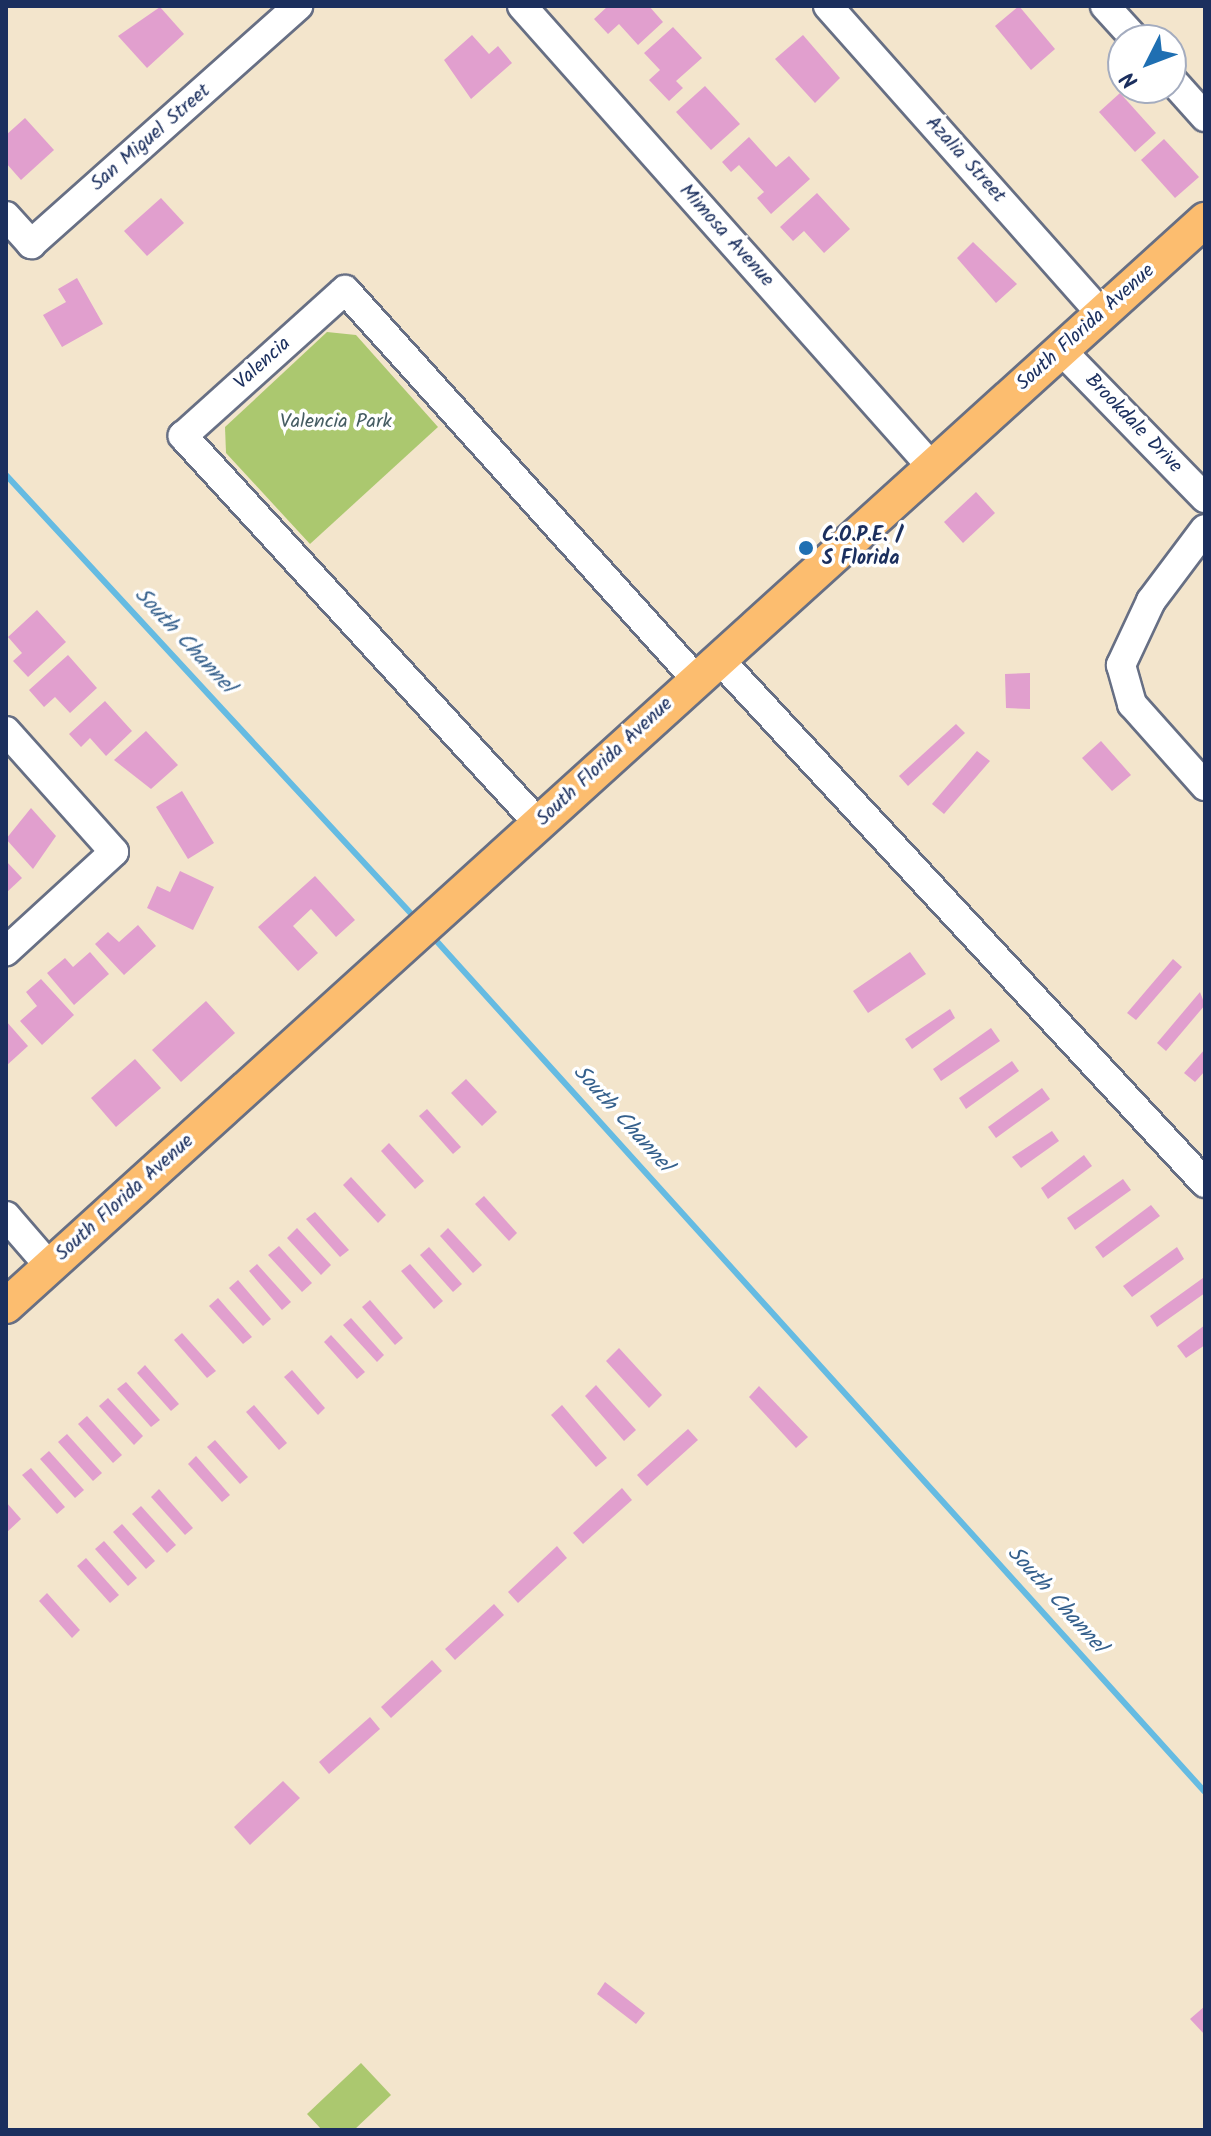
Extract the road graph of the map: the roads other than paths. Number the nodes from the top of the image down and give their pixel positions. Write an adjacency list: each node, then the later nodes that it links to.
1 (298, 6): 8 (street, San Miguel Street)
2 (522, 6): 12 (street, Mimosa Avenue)
3 (828, 6): 10 (street, Azalia Street)
4 (1105, 6): 5 (street)
5 (1121, 24)
6 (1187, 97): 7 (street)
7 (1205, 117)
8 (6, 216)
9 (1205, 220): 10 (main road, South Florida Avenue)
10 (1102, 315): 11 (main road, South Florida Avenue)
11 (1062, 351): 12 (main road, South Florida Avenue); 13 (street, Brookdale Drive)
12 (931, 466): 15 (main road, South Florida Avenue)
13 (1205, 498)
14 (1205, 529): 17 (street)
15 (707, 668): 18 (main road, South Florida Avenue); 18 (street, Valencia); 20 (street)
16 (6, 731): 19 (street)
17 (1205, 786)
18 (539, 824): 22 (main road, South Florida Avenue)
19 (6, 951)
20 (1205, 1183)
21 (6, 1216): 22 (street)
22 (50, 1267): 23 (main road, South Florida Avenue)
23 (6, 1306)

